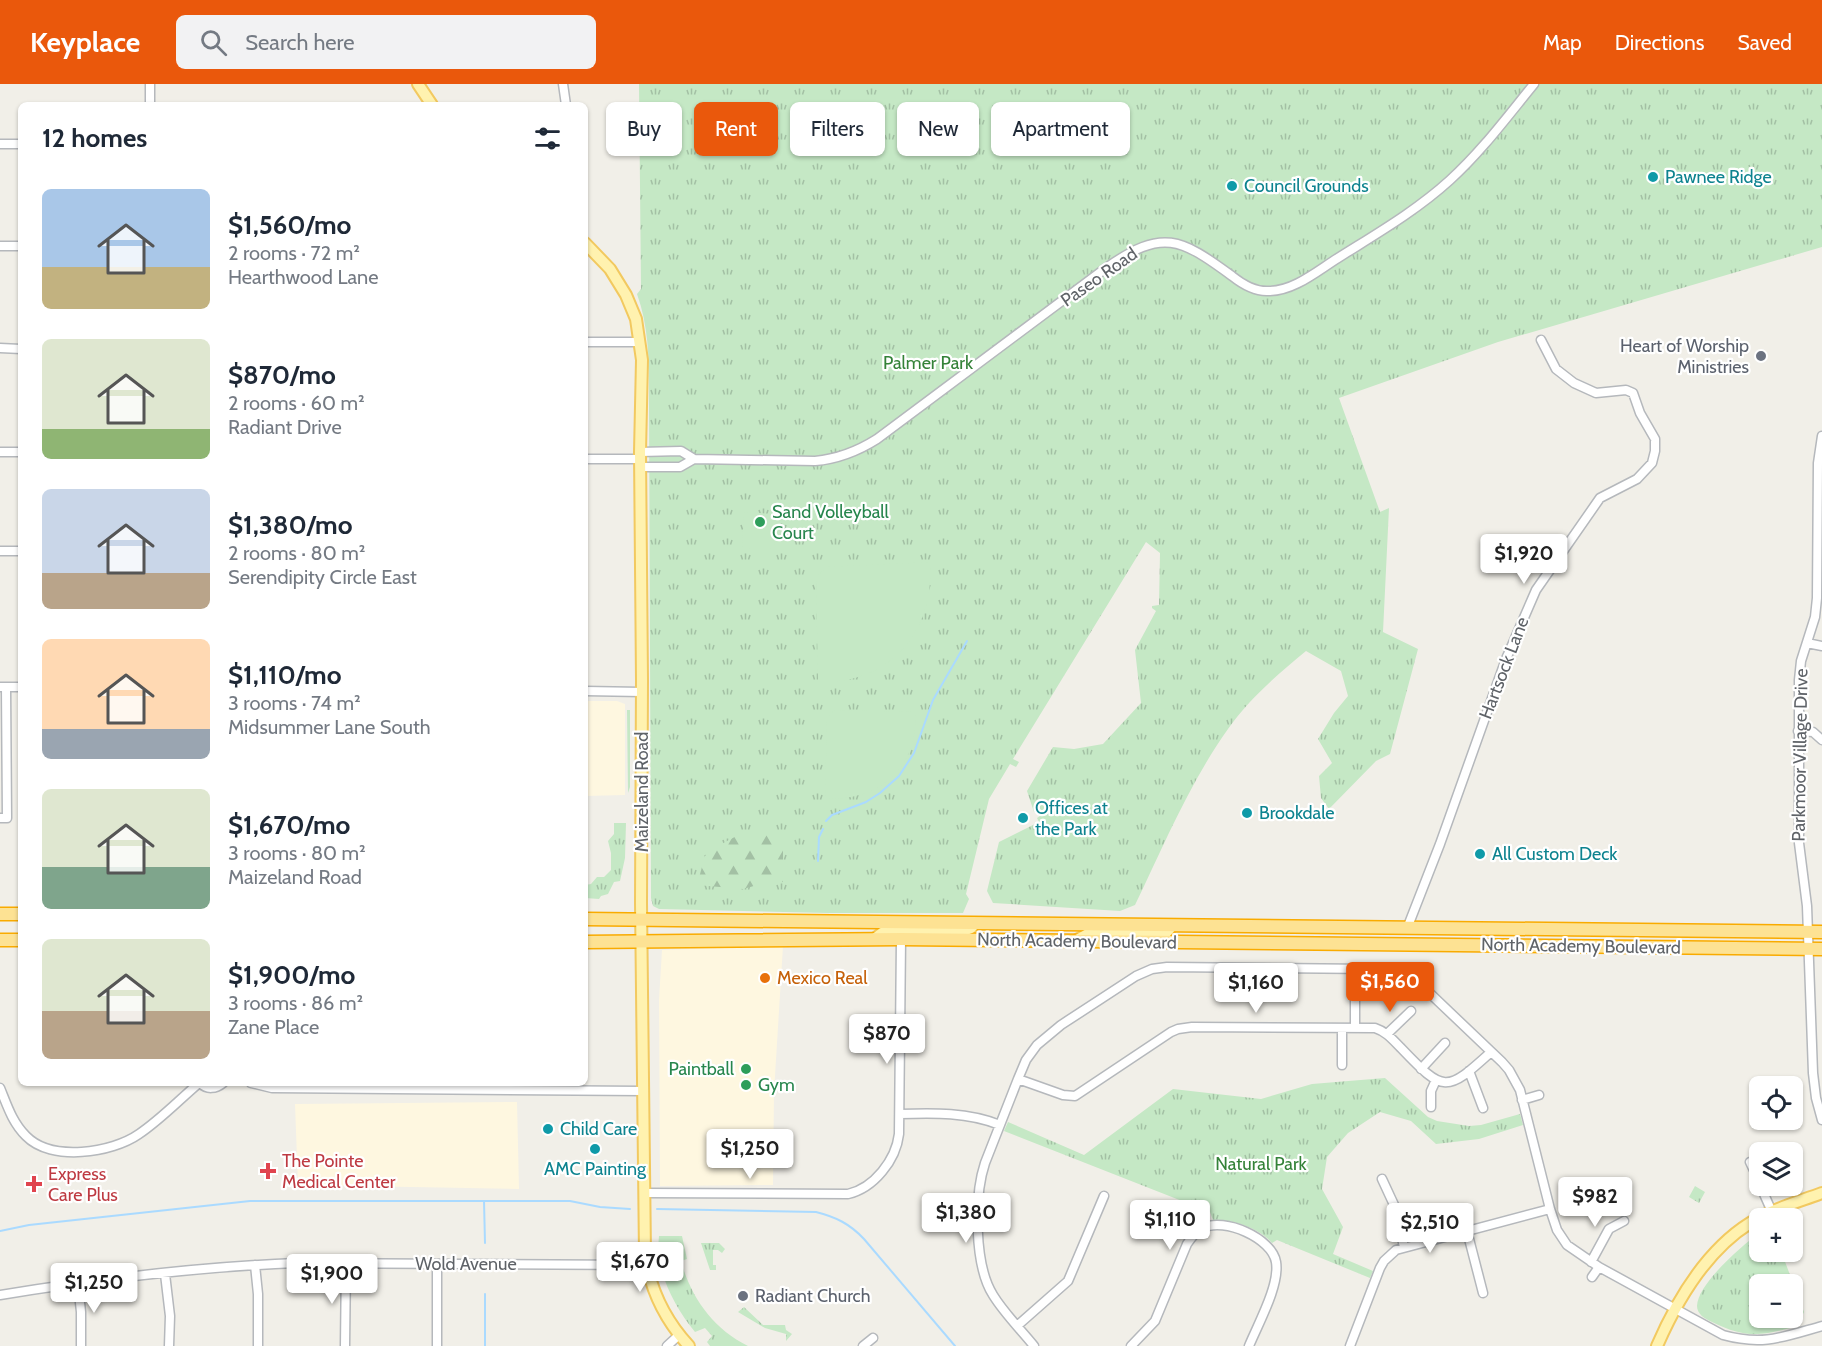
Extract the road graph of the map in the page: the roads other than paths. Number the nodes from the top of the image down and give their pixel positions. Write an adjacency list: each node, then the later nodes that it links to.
1 (150, 84): 5 (street)
2 (418, 84): 6 (main road)
3 (562, 84): 7 (street)
4 (1534, 84): 23 (street, Paseo Road)
5 (150, 102)
6 (430, 102)
7 (565, 102)
8 (0, 144): 9 (street)
9 (18, 144)
10 (0, 246): 11 (street)
11 (18, 246)
12 (588, 246): 15 (main road, Maizeland Road)
13 (1542, 340): 43 (street, Hartsock Lane)
14 (588, 342): 15 (street)
15 (640, 342): 22 (main road, Maizeland Road)
16 (0, 348): 17 (street)
17 (18, 349)
18 (1822, 436): 24 (street, Parkmoor Village Drive)
19 (0, 452): 20 (street)
20 (18, 452)
21 (588, 459): 22 (street)
22 (640, 459): 23 (street, Paseo Road); 23 (street, Paseo Road); 32 (main road, Maizeland Road)
23 (694, 459)
24 (1820, 491): 25 (street, Parkmoor Village Drive)
25 (1820, 525): 28 (street, Parkmoor Village Drive)
26 (0, 551): 27 (street)
27 (18, 551)
28 (1807, 643): 29 (street); 33 (street, Parkmoor Village Drive)
29 (1822, 646)
30 (3, 687): 34 (street)
31 (588, 691): 32 (street)
32 (642, 692): 40 (main road, Maizeland Road)
33 (1798, 731): 35 (street); 44 (street, Parkmoor Village Drive)
34 (3, 733): 36 (street)
35 (1822, 740)
36 (0, 818)
37 (0, 914): 38 (highway)
38 (18, 914)
39 (588, 919): 40 (highway, North Academy Boulevard)
40 (641, 920): 41 (highway, North Academy Boulevard); 50 (main road, Maizeland Road)
41 (975, 924): 42 (highway, North Academy Boulevard); 46 (main road)
42 (1173, 925): 43 (highway, North Academy Boulevard); 51 (main road)
43 (1408, 926): 44 (highway, North Academy Boulevard); 53 (main road)
44 (1808, 932): 45 (highway, North Academy Boulevard); 54 (street, Parkmoor Village Drive)
45 (1822, 932)
46 (874, 939): 47 (highway, North Academy Boulevard); 50 (highway, North Academy Boulevard)
47 (901, 939): 51 (highway, North Academy Boulevard); 76 (street)
48 (0, 940): 49 (highway)
49 (18, 940)
50 (642, 940): 52 (highway, North Academy Boulevard); 71 (main road, Maizeland Road)
51 (1075, 941): 53 (highway, North Academy Boulevard)
52 (588, 942)
53 (1407, 944): 54 (highway, North Academy Boulevard)
54 (1809, 949): 55 (highway, North Academy Boulevard); 77 (street, Parkmoor Village Drive)
55 (1822, 949)
56 (1355, 994): 59 (street)
57 (1411, 1011): 60 (street)
58 (1342, 1028): 59 (street); 63 (street); 66 (street)
59 (1355, 1028): 60 (street)
60 (1388, 1034): 64 (street)
61 (1445, 1043): 64 (street)
62 (1491, 1052): 65 (street); 66 (street); 73 (street)
63 (1342, 1065)
64 (1421, 1069): 67 (street)
65 (1469, 1071): 67 (street); 75 (street)
66 (1018, 1078): 78 (street)
67 (1436, 1080): 74 (street)
68 (196, 1086): 70 (street)
69 (264, 1086): 71 (street)
70 (0, 1088)
71 (643, 1091): 81 (main road, Maizeland Road)
72 (1539, 1095): 73 (street)
73 (1522, 1100): 84 (street)
74 (1431, 1107)
75 (1483, 1108)
76 (900, 1114): 78 (street); 81 (street)
77 (1822, 1120)
78 (1000, 1125): 101 (street)
79 (1382, 1179): 88 (street)
80 (1822, 1192): 83 (main road)
81 (644, 1193): 93 (main road, Maizeland Road)
82 (1104, 1196): 101 (street)
83 (1782, 1208)
84 (1550, 1209): 87 (street); 89 (street)
85 (1624, 1221): 89 (street)
86 (1749, 1224): 100 (main road)
87 (1467, 1231): 88 (street); 98 (street)
88 (1404, 1247): 116 (street)
89 (1591, 1262): 94 (street)
90 (346, 1263): 91 (street, Wold Avenue); 92 (street, Wold Avenue); 108 (street)
91 (437, 1264): 93 (street, Wold Avenue); 109 (street)
92 (255, 1265): 95 (street, Wold Avenue); 107 (street)
93 (646, 1265): 103 (main road, Maizeland Road)
94 (1599, 1267): 96 (street); 100 (street)
95 (165, 1274): 97 (street, Wold Avenue); 106 (street)
96 (1592, 1277)
97 (78, 1284): 99 (street, Wold Avenue); 105 (street)
98 (1483, 1293)
99 (0, 1295)
100 (1675, 1310): 102 (street); 117 (main road)
101 (1017, 1326): 113 (street)
102 (1822, 1326)
103 (679, 1335): 110 (street); 111 (main road, Maizeland Road)
104 (873, 1338): 112 (street)
105 (81, 1346)
106 (169, 1346)
107 (258, 1346)
108 (345, 1346)
109 (437, 1346)
110 (667, 1346)
111 (689, 1346)
112 (863, 1346)
113 (1034, 1346)
114 (1131, 1346): 115 (street)
115 (1249, 1346)
116 (1350, 1346)
117 (1658, 1346)

